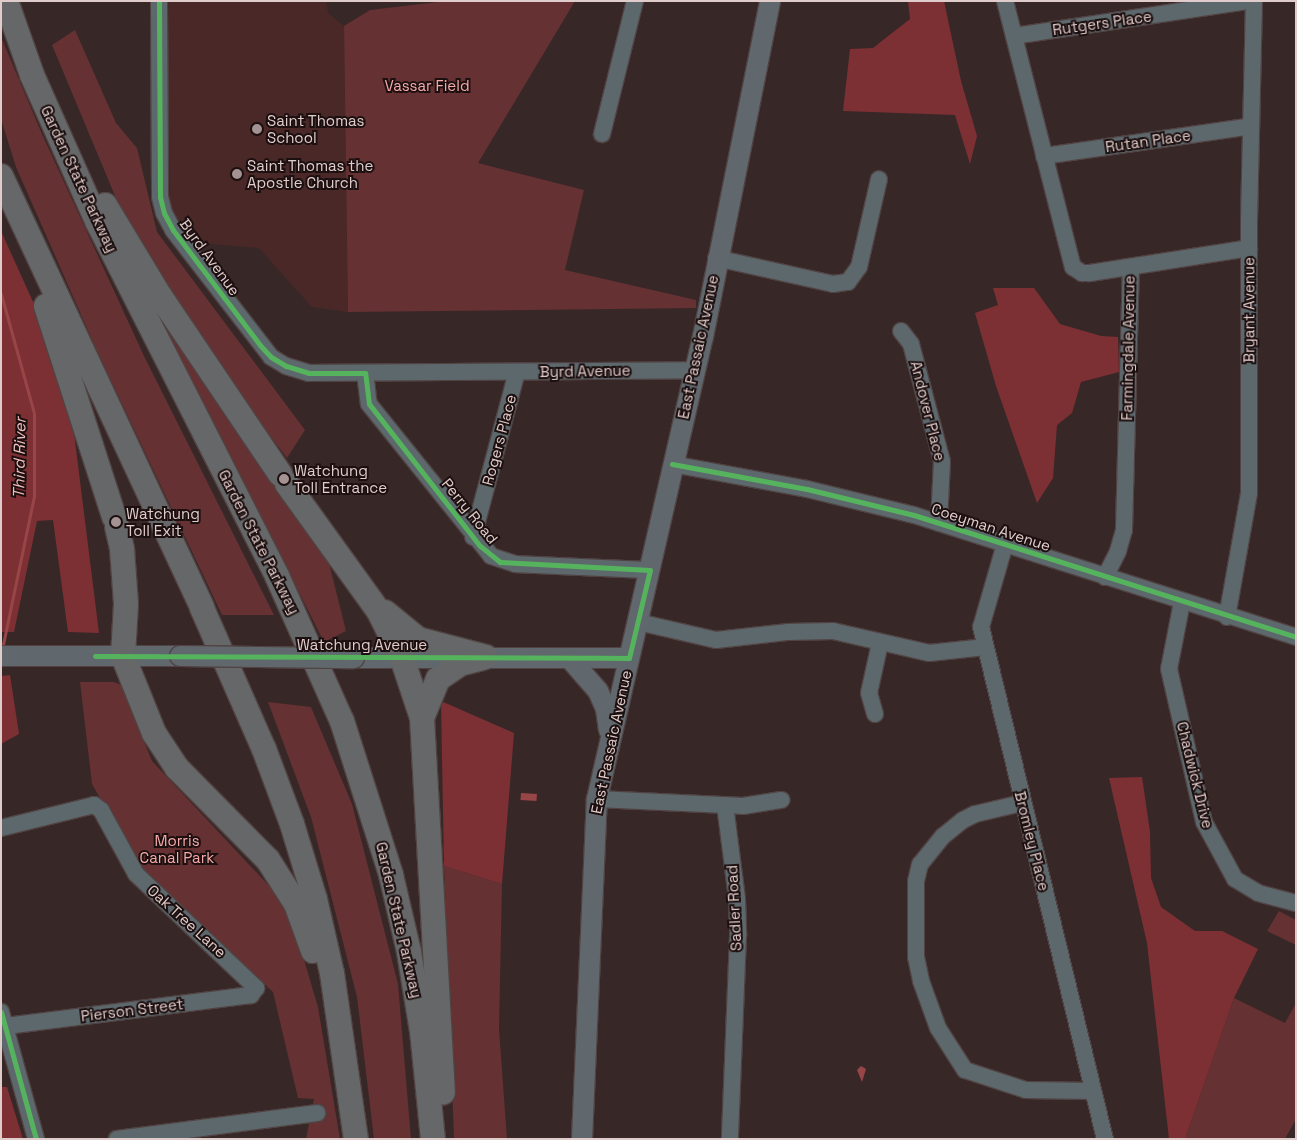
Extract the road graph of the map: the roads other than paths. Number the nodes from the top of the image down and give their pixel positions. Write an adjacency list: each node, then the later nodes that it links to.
1 (6, 1): 9 (highway, Garden State Parkway)
2 (159, 1): 21 (street, Byrd Avenue)
3 (635, 1): 11 (street)
4 (770, 1): 16 (main road, East Passaic Avenue)
5 (1006, 1): 8 (street, Farmingdale Avenue)
6 (1249, 1): 8 (street, Rutgers Place)
7 (1254, 1): 10 (street, Bryant Avenue)
8 (1014, 36): 12 (street, Farmingdale Avenue)
9 (32, 74): 28 (highway); 57 (highway, Garden State Parkway)
10 (1251, 126): 12 (street, Rutan Place); 15 (street, Bryant Avenue)
11 (602, 134)
12 (1044, 156): 17 (street, Farmingdale Avenue)
13 (2, 178): 36 (highway); 54 (highway)
14 (879, 179): 16 (street)
15 (1249, 248): 17 (street); 30 (street, Bryant Avenue)
16 (716, 258): 19 (main road, East Passaic Avenue)
17 (1131, 268): 27 (street, Farmingdale Avenue)
18 (901, 331): 23 (street, Andover Place)
19 (694, 370): 20 (street, Byrd Avenue); 22 (main road, East Passaic Avenue)
20 (517, 372): 21 (street, Byrd Avenue); 24 (street, Rogers Place)
21 (366, 373): 24 (street, Perry Road)
22 (672, 464): 23 (street, Coeyman Avenue); 26 (main road, East Passaic Avenue)
23 (939, 523): 25 (street, Coeyman Avenue)
24 (473, 537): 26 (street, Perry Road)
25 (1005, 544): 27 (street, Coeyman Avenue); 34 (street, Bromley Place)
26 (650, 570): 31 (main road, East Passaic Avenue)
27 (1106, 577): 29 (street, Coeyman Avenue)
28 (370, 596): 37 (highway); 38 (highway)
29 (1182, 602): 30 (street, Coeyman Avenue); 49 (street, Chadwick Drive)
30 (1228, 617): 32 (street, Coeyman Avenue)
31 (638, 622): 33 (street); 39 (main road, East Passaic Avenue)
32 (1296, 637)
33 (880, 643): 34 (street); 41 (street)
34 (986, 646): 46 (street, Bromley Place)
35 (7, 656): 36 (main road, Watchung Avenue)
36 (123, 656): 38 (main road, Watchung Avenue, bridge); 54 (highway)
37 (486, 657): 38 (main road, Watchung Avenue); 40 (main road, Watchung Avenue); 42 (highway)
38 (402, 658): 42 (highway)
39 (629, 658): 40 (main road, Watchung Avenue); 43 (main road, East Passaic Avenue)
40 (570, 660): 43 (main road)
41 (875, 714)
42 (422, 718): 58 (highway)
43 (609, 746): 44 (main road, East Passaic Avenue)
44 (597, 799): 47 (street); 59 (main road, East Passaic Avenue)
45 (782, 800): 47 (street)
46 (1022, 803): 52 (street, Bromley Place); 52 (street)
47 (725, 805): 60 (street, Sadler Road)
48 (1, 828): 50 (street, Oak Tree Lane)
49 (1296, 902)
50 (256, 988): 51 (street, Pierson Street)
51 (3, 1019): 55 (street)
52 (1094, 1091): 61 (street, Bromley Place)
53 (317, 1113): 56 (street)
54 (356, 1134)
55 (36, 1139)
56 (117, 1139)
57 (433, 1139)
58 (438, 1139)
59 (582, 1139)
60 (730, 1139)
61 (1105, 1139)

